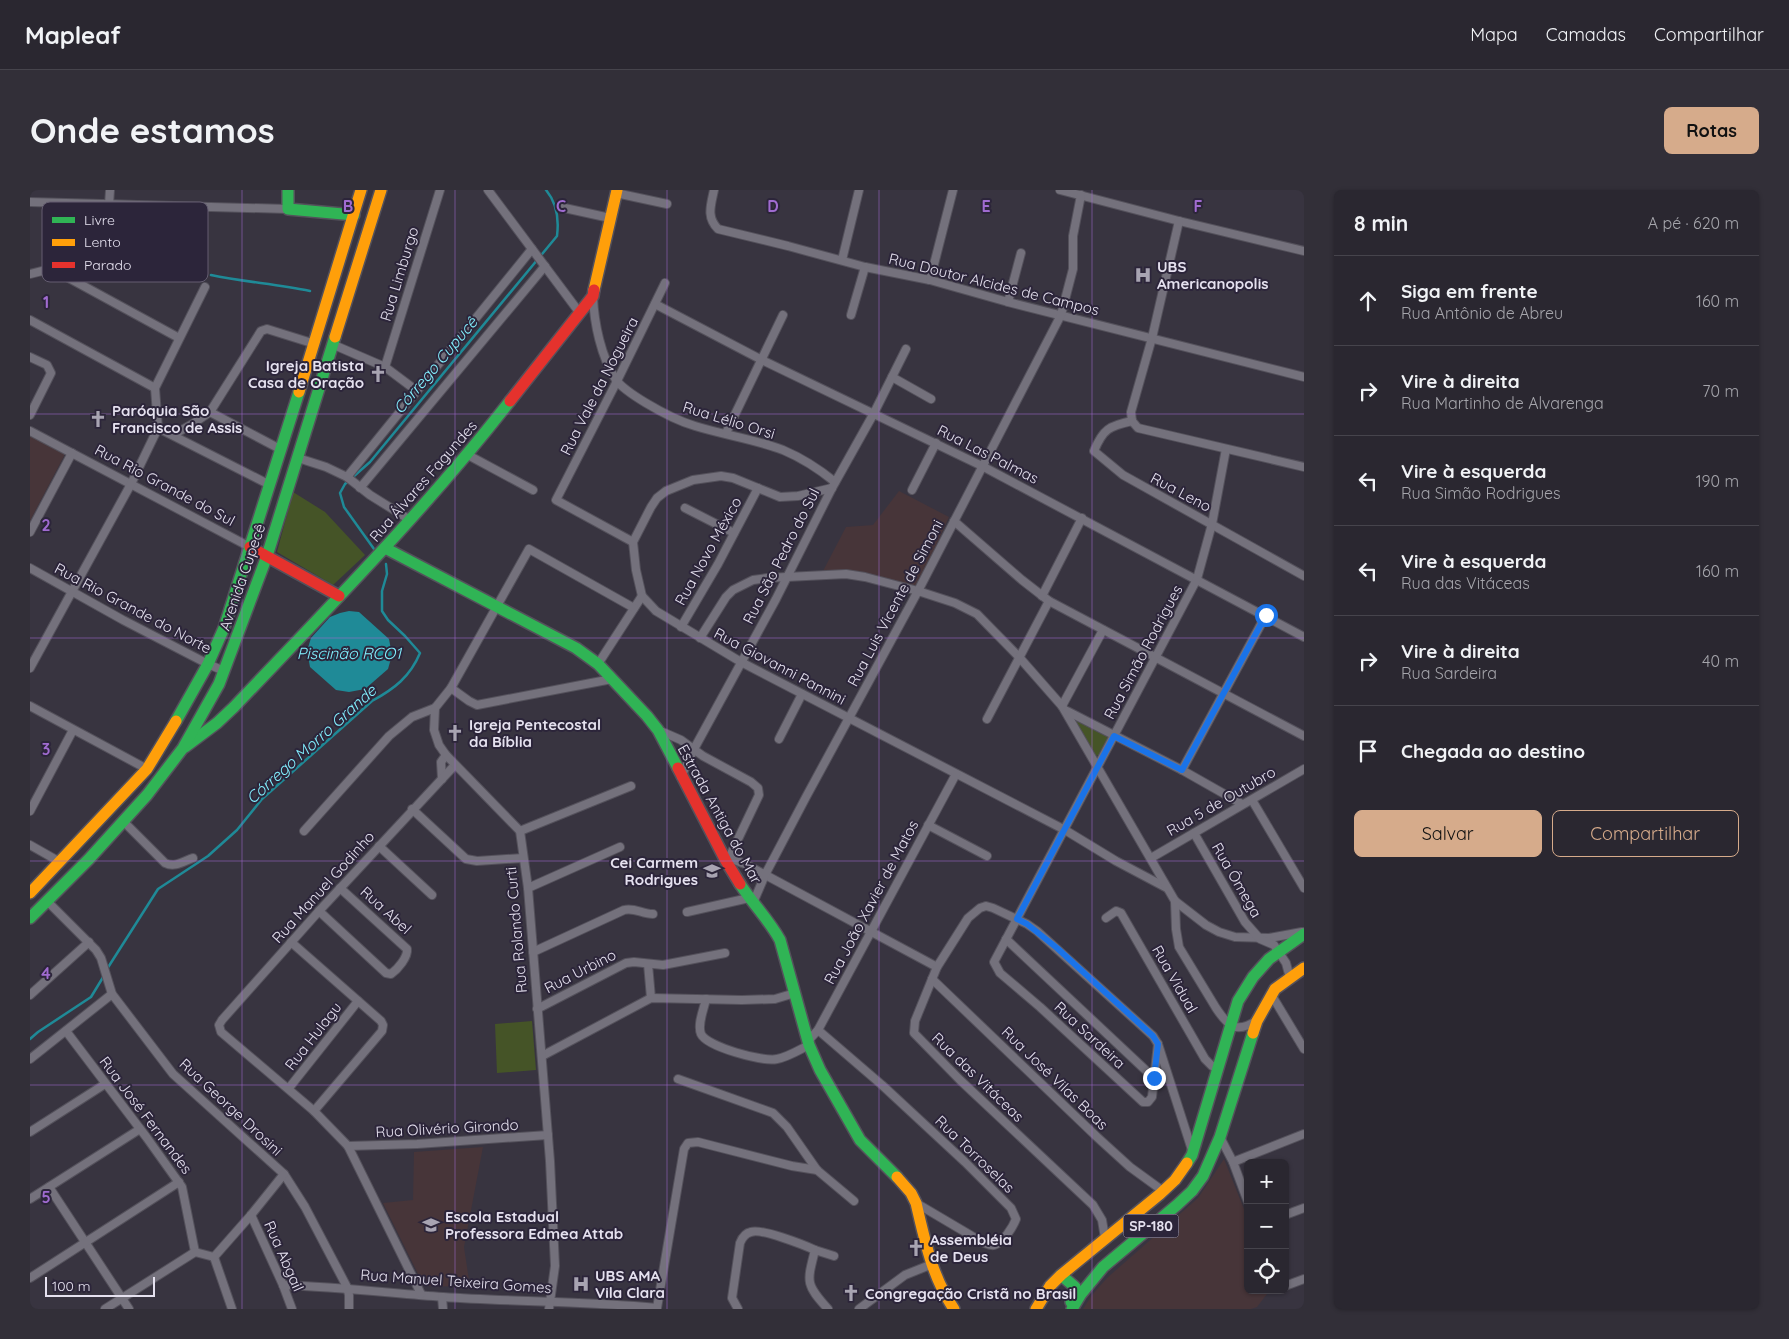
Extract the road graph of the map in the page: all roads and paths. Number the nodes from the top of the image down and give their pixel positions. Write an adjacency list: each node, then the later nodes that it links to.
1 (288, 190): 15 (main road)
2 (361, 190): 16 (main road, Avenida Cupecê)
3 (381, 190): 40 (main road, Avenida Cupecê)
4 (440, 190): 44 (street, Rua Limburgo)
5 (488, 190): 19 (street)
6 (714, 190): 22 (street, Rua Doutor Alcides de Campos)
7 (859, 190): 22 (street)
8 (953, 190): 25 (street)
9 (1063, 190): 11 (street)
10 (616, 191): 12 (street); 17 (main road, Rua Álvares Fagundes)
11 (1081, 195): 18 (street); 34 (street, Rua Luis Vicente de Simoni)
12 (667, 204)
13 (560, 206): 17 (street)
14 (208, 207): 15 (street)
15 (288, 210): 16 (main road)
16 (354, 215): 39 (main road, Avenida Cupecê)
17 (610, 218): 29 (main road, Rua Álvares Fagundes)
18 (1179, 221): 20 (street); 38 (street)
19 (533, 250): 23 (street); 49 (street)
20 (1304, 251)
21 (1021, 253): 30 (street)
22 (842, 260): 24 (street, Rua Doutor Alcides de Campos)
23 (544, 264): 32 (street); 71 (street)
24 (864, 267): 25 (street, Rua Doutor Alcides de Campos); 35 (street)
25 (930, 280): 30 (street, Rua Doutor Alcides de Campos)
26 (76, 282): 37 (street)
27 (665, 283): 31 (street, Rua Vale da Nogueira)
28 (205, 287): 37 (street)
29 (592, 296): 32 (main road, Rua Álvares Fagundes); 47 (street, Rua Lélio Orsi)
30 (1008, 302): 34 (street, Rua Doutor Alcides de Campos)
31 (655, 304): 43 (street, Rua Las Palmas); 47 (street, Rua Vale da Nogueira)
32 (579, 312): 63 (main road, Rua Álvares Fagundes)
33 (783, 315): 43 (street)
34 (1061, 315): 38 (street, Rua Doutor Alcides de Campos); 65 (street, Rua Luis Vicente de Simoni)
35 (851, 316)
36 (30, 320): 48 (street)
37 (179, 338): 48 (street)
38 (1152, 338): 46 (street, Rua Doutor Alcides de Campos); 54 (street)
39 (315, 344): 51 (street); 61 (main road, Avenida Cupecê)
40 (334, 345): 44 (street); 64 (main road, Avenida Cupecê)
41 (906, 348): 45 (street, Rua São Pedro do Sul)
42 (30, 357): 53 (street)
43 (762, 360): 52 (street, Rua Las Palmas); 57 (street)
44 (385, 367): 49 (street)
45 (892, 377): 50 (street); 52 (street, Rua São Pedro do Sul)
46 (1304, 377)
47 (618, 382): 57 (street, Rua Lélio Orsi); 82 (street, Rua Vale da Nogueira)
48 (155, 388): 55 (street)
49 (417, 391): 67 (street)
50 (930, 399)
51 (210, 412): 58 (street); 61 (street)
52 (874, 413): 59 (street, Rua Las Palmas); 70 (street, Rua São Pedro do Sul)
53 (30, 415)
54 (1132, 421): 60 (street); 79 (street, Rua Leno)
55 (158, 428): 58 (street); 68 (street)
56 (30, 431): 62 (street, Rua Rio Grande do Sul)
57 (726, 433): 70 (street, Rua Lélio Orsi)
58 (173, 435): 69 (street)
59 (936, 443): 65 (street, Rua Las Palmas); 74 (street)
60 (1226, 449): 66 (street); 79 (street, Rua Simão Rodrigues)
61 (280, 450): 69 (main road, Avenida Cupecê)
62 (72, 453): 68 (street, Rua Rio Grande do Sul); 80 (street)
63 (468, 455): 73 (street); 77 (main road, Rua Álvares Fagundes)
64 (298, 458): 67 (street); 85 (main road, Avenida Cupecê)
65 (982, 466): 76 (street, Rua Las Palmas); 78 (street, Rua Luis Vicente de Simoni)
66 (1304, 467)
67 (348, 478): 71 (street)
68 (131, 484): 83 (street, Rua Rio Grande do Sul); 91 (street)
69 (270, 485): 83 (main road, Avenida Cupecê)
70 (834, 485): 72 (street); 88 (street, Rua São Pedro do Sul)
71 (359, 487): 77 (street)
72 (758, 488): 81 (street, Rua Novo México); 82 (street)
73 (533, 490)
74 (912, 490)
75 (684, 508): 81 (street)
76 (1082, 518): 89 (street, Rua Las Palmas); 94 (street)
77 (410, 520): 84 (main road, Rua Álvares Fagundes)
78 (954, 521): 90 (street, Rua Luis Vicente de Simoni); 94 (street)
79 (1212, 524): 87 (street, Rua Leno); 89 (street, Rua Simão Rodrigues)
80 (30, 532)
81 (734, 533): 99 (street, Rua Novo México)
82 (633, 542): 93 (street)
83 (250, 547): 85 (main road, Rua Rio Grande do Sul); 106 (main road, Avenida Cupecê)
84 (385, 548): 92 (main road, Rua Álvares Fagundes); 96 (main road, Estrada Antiga do Mar)
85 (267, 556): 92 (main road, Rua Rio Grande do Sul); 109 (main road, Avenida Cupecê)
86 (30, 568): 91 (street, Rua Rio Grande do Norte)
87 (1304, 576)
88 (786, 578): 90 (street); 102 (street); 105 (street, Rua São Pedro do Sul)
89 (1197, 579): 98 (street, Rua Las Palmas); 104 (street, Rua Simão Rodrigues)
90 (918, 591): 103 (street); 117 (street, Rua Luis Vicente de Simoni)
91 (73, 592): 106 (street, Rua Rio Grande do Norte); 108 (street)
92 (338, 596): 124 (main road, Rua Álvares Fagundes)
93 (642, 596): 97 (street); 99 (street, Rua Giovanni Pannini)
94 (1042, 596): 95 (street)
95 (1049, 601): 100 (street); 103 (street)
96 (496, 605): 97 (street); 107 (main road, Estrada Antiga do Mar); 111 (street)
97 (634, 608): 107 (street)
98 (1266, 615): 101 (street, Rua Las Palmas); 112 (street)
99 (681, 628): 102 (street, Rua Giovanni Pannini)
100 (1103, 630): 104 (street); 116 (street)
101 (1304, 637)
102 (700, 638): 105 (street, Rua Giovanni Pannini)
103 (1019, 657): 116 (street); 118 (street)
104 (1156, 658): 112 (street); 122 (street, Rua Simão Rodrigues)
105 (741, 662): 113 (street, Rua Giovanni Pannini); 125 (street, Rua São Pedro do Sul)
106 (208, 664): 109 (street, Rua Rio Grande do Norte); 129 (main road, Avenida Cupecê)
107 (598, 664): 110 (main road, Estrada Antiga do Mar)
108 (30, 668)
109 (224, 671): 124 (main road, Avenida Cupecê)
110 (612, 679): 111 (street); 120 (main road, Estrada Antiga do Mar)
111 (451, 688): 115 (street)
112 (1225, 693): 121 (street); 131 (street)
113 (802, 694): 117 (street, Rua Giovanni Pannini); 123 (street)
114 (30, 706): 119 (street)
115 (435, 708): 126 (street); 144 (street)
116 (1064, 709): 122 (street); 128 (street)
117 (849, 719): 132 (street, Rua Giovanni Pannini); 155 (street, Rua Luis Vicente de Simoni)
118 (987, 719)
119 (73, 730): 129 (street); 139 (street)
120 (658, 730): 125 (street); 134 (main road, Estrada Antiga do Mar)
121 (1303, 732)
122 (1114, 736): 128 (street, Rua Simão Rodrigues); 131 (street)
123 (778, 739)
124 (183, 748): 140 (main road, Avenida Cupecê)
125 (694, 749): 134 (street, Rua São Pedro do Sul); 153 (street)
126 (446, 755): 127 (street); 133 (street)
127 (454, 766): 133 (street, Rua Manuel Godinho); 143 (street)
128 (1098, 766): 142 (street, Rua Simão Rodrigues); 152 (street)
129 (147, 769): 154 (main road, Avenida Cupecê)
130 (1304, 769): 136 (street, Rua 5 de Outubro)
131 (1182, 770): 137 (street)
132 (956, 774): 141 (street, Rua João Xavier de Matos); 142 (street, Rua Giovanni Pannini)
133 (442, 778): 138 (street, Rua Manuel Godinho)
134 (681, 778): 153 (main road, Estrada Antiga do Mar)
135 (631, 786): 143 (street)
136 (1252, 800): 137 (street, Rua 5 de Outubro); 156 (street)
137 (1242, 804): 145 (street, Rua 5 de Outubro)
138 (412, 809): 147 (street, Rua Manuel Godinho); 151 (street)
139 (30, 811)
140 (124, 822): 150 (street); 163 (main road, Avenida Cupecê)
141 (928, 825): 149 (street); 171 (street, Rua João Xavier de Matos)
142 (1065, 830): 159 (street, Rua Giovanni Pannini); 170 (street, Rua Simão Rodrigues)
143 (520, 831): 151 (street, Rua Rolando Curti)
144 (304, 832)
145 (1194, 833): 152 (street, Rua 5 de Outubro); 174 (street, Rua Ômega)
146 (30, 845): 154 (street)
147 (379, 846): 157 (street, Rua Manuel Godinho); 161 (street)
148 (620, 847): 158 (street)
149 (987, 856)
150 (193, 858)
151 (523, 858): 158 (street, Rua Rolando Curti)
152 (1151, 858): 159 (street)
153 (728, 860): 155 (street); 162 (main road, Estrada Antiga do Mar)
154 (60, 862): 160 (main road, Avenida Cupecê)
155 (765, 876): 162 (street, Rua Luis Vicente de Simoni); 171 (street)
156 (1303, 886)
157 (340, 888): 165 (street, Rua Manuel Godinho); 165 (street, Rua Abel)
158 (528, 888): 178 (street, Rua Rolando Curti)
159 (1167, 888): 164 (street)
160 (30, 893)
161 (432, 895)
162 (751, 900): 166 (street); 187 (main road, Estrada Antiga do Mar)
163 (47, 901): 168 (main road, Avenida Cupecê); 175 (street, Rua George Drosini)
164 (1176, 901): 174 (street); 195 (street)
165 (319, 911): 176 (street, Rua Manuel Godinho)
166 (687, 912)
167 (653, 914): 178 (street)
168 (30, 918)
169 (1106, 918): 203 (street, Rua Vidual)
170 (1017, 919): 173 (street, Rua Simão Rodrigues); 182 (street, Rua das Vitáceas); 199 (street, Rua das Vitáceas)
171 (871, 931): 182 (street); 196 (street, Rua João Xavier de Matos)
172 (1304, 933): 174 (street); 177 (main road)
173 (1006, 939): 180 (street, Rua Simão Rodrigues); 204 (street)
174 (1260, 939): 177 (street)
175 (89, 942): 186 (street, Rua George Drosini); 189 (street)
176 (291, 942): 192 (street); 207 (street, Rua Manuel Godinho)
177 (1278, 951): 184 (street); 195 (main road)
178 (533, 952): 193 (street, Rua Rolando Curti)
179 (725, 954): 181 (street, Rua Urbino)
180 (994, 962): 204 (street, Rua Sardeira)
181 (646, 964): 190 (street); 193 (street, Rua Urbino)
182 (937, 967): 185 (street, Rua das Vitáceas)
183 (1304, 968): 184 (main road)
184 (1290, 978): 188 (main road)
185 (932, 979): 223 (street, Rua José Vilas Boas); 231 (street, Rua das Vitáceas)
186 (112, 994): 197 (street); 220 (street, Rua George Drosini)
187 (795, 994): 191 (street); 198 (main road, Estrada Antiga do Mar)
188 (1271, 994): 194 (main road); 200 (street)
189 (30, 996)
190 (649, 999): 191 (street); 201 (street)
191 (706, 999): 198 (street)
192 (358, 1001): 207 (street, Rua Hulagu); 208 (street)
193 (537, 1008): 201 (street, Rua Rolando Curti)
194 (1257, 1021): 195 (street); 213 (main road)
195 (1230, 1025): 203 (main road)
196 (818, 1030): 198 (street, Rua João Xavier de Matos); 227 (street, Rua Torroselas)
197 (66, 1031): 202 (street); 206 (street, Rua José Fernandes)
198 (809, 1043): 227 (main road, Estrada Antiga do Mar)
199 (1158, 1044): 204 (street, Rua Sardeira); 217 (street, Rua das Vitáceas)
200 (1304, 1049)
201 (542, 1056): 212 (street, Rua Rolando Curti)
202 (30, 1059)
203 (1218, 1069): 217 (main road)
204 (1154, 1078)
205 (678, 1079): 219 (street)
206 (105, 1084): 209 (street, Rua José Fernandes); 210 (street)
207 (289, 1088): 208 (street)
208 (314, 1111): 214 (street)
209 (140, 1129): 221 (street, Rua José Fernandes); 222 (street)
210 (30, 1132)
211 (1304, 1134): 218 (street)
212 (548, 1136): 214 (street, Rua Olivério Girondo); 247 (street, Rua Rolando Curti)
213 (1220, 1137): 215 (street); 216 (main road, SP-180)
214 (348, 1146): 244 (street)
215 (1227, 1151): 216 (street); 218 (street)
216 (1214, 1154): 261 (main road, SP-180)
217 (1192, 1155): 223 (main road)
218 (1233, 1162): 224 (street)
219 (817, 1170): 226 (street); 248 (street)
220 (284, 1174): 230 (street, Rua George Drosini); 243 (street)
221 (179, 1182): 232 (street); 234 (street, Rua José Fernandes)
222 (49, 1187): 225 (street); 232 (street)
223 (1163, 1191): 231 (main road)
224 (1244, 1191)
225 (30, 1199)
226 (854, 1201)
227 (916, 1203): 237 (main road, Estrada Antiga do Mar)
228 (1304, 1208): 229 (street)
229 (1289, 1214)
230 (251, 1215): 236 (street, Rua George Drosini); 241 (street, Rua Abgail)
231 (1105, 1238): 238 (main road)
232 (85, 1242): 239 (street); 246 (street)
233 (815, 1250): 235 (street); 255 (street); 256 (street)
234 (195, 1252): 236 (street); 246 (street)
235 (834, 1256)
236 (214, 1257): 251 (street)
237 (930, 1265): 257 (street); 258 (main road, Estrada Antiga do Mar)
238 (1061, 1275): 259 (main road); 260 (main road)
239 (30, 1278)
240 (1304, 1279): 242 (street)
241 (283, 1285): 243 (street, Rua Manuel Teixeira Gomes); 252 (street, Rua Abgail)
242 (1289, 1285)
243 (347, 1288): 244 (street, Rua Manuel Teixeira Gomes); 253 (street)
244 (421, 1294): 245 (street, Rua Manuel Teixeira Gomes)
245 (442, 1297): 247 (street, Rua Manuel Teixeira Gomes); 254 (street)
246 (122, 1298): 249 (street); 250 (street)
247 (549, 1305): 248 (street, Rua Manuel Teixeira Gomes)
248 (658, 1308)
249 (104, 1309)
250 (129, 1309)
251 (232, 1309)
252 (292, 1309)
253 (349, 1309)
254 (443, 1309)
255 (738, 1309)
256 (828, 1309)
257 (859, 1309)
258 (954, 1309)
259 (1036, 1309)
260 (1068, 1309)
261 (1072, 1309)

